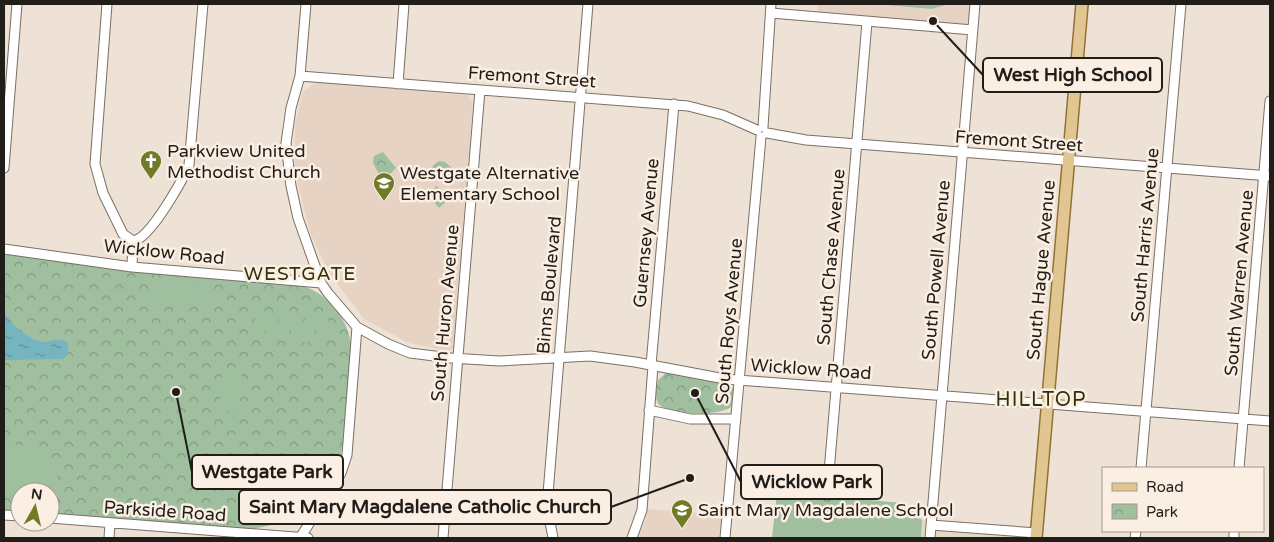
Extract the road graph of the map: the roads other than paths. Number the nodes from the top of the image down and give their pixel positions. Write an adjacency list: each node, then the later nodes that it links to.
1 (17, 4): 23 (street)
2 (107, 4): 26 (street)
3 (204, 4): 26 (street)
4 (306, 4): 13 (street)
5 (404, 4): 14 (street)
6 (588, 4): 16 (street, Binns Boulevard)
7 (975, 4): 12 (street, South Powell Avenue)
8 (1082, 4): 22 (main road, South Hague Avenue)
9 (1181, 4): 24 (street, South Harris Avenue)
10 (771, 8): 11 (street); 19 (street, South Roys Avenue)
11 (867, 22): 12 (street); 20 (street, South Chase Avenue)
12 (973, 30): 21 (street, South Powell Avenue)
13 (300, 76): 14 (street, Fremont Street); 29 (street)
14 (398, 84): 15 (street, Fremont Street)
15 (480, 90): 16 (street, Fremont Street); 32 (street, South Huron Avenue)
16 (580, 97): 18 (street, Fremont Street); 31 (street, Binns Boulevard)
17 (1270, 101): 25 (street, South Warren Avenue)
18 (674, 104): 19 (street, Fremont Street); 33 (street, Guernsey Avenue)
19 (762, 132): 20 (street, Fremont Street); 34 (street, South Roys Avenue)
20 (857, 144): 21 (street, Fremont Street); 35 (street, South Chase Avenue)
21 (963, 153): 22 (street, Fremont Street); 36 (street, South Powell Avenue)
22 (1068, 161): 24 (street, Fremont Street); 37 (main road, South Hague Avenue)
23 (4, 168)
24 (1167, 168): 25 (street, Fremont Street); 39 (street, South Harris Avenue)
25 (1267, 176): 41 (street, South Warren Avenue)
26 (133, 240): 28 (street)
27 (4, 249): 28 (street, Wicklow Road)
28 (132, 267): 29 (street, Wicklow Road)
29 (321, 283): 30 (street)
30 (357, 327): 32 (street, Wicklow Road); 51 (street)
31 (559, 357): 32 (street, Wicklow Road); 33 (street, Wicklow Road); 54 (street, Binns Boulevard)
32 (458, 358): 53 (street, South Huron Avenue)
33 (652, 366): 34 (street, Wicklow Road); 38 (street, Guernsey Avenue)
34 (740, 380): 35 (street, Wicklow Road); 40 (street, South Roys Avenue)
35 (836, 387): 36 (street, Wicklow Road); 45 (street, South Chase Avenue)
36 (942, 396): 37 (street, Wicklow Road); 48 (street, South Powell Avenue)
37 (1048, 404): 39 (street, Wicklow Road); 49 (main road, South Hague Avenue)
38 (650, 410): 40 (street); 55 (street, Guernsey Avenue)
39 (1146, 411): 41 (street, Wicklow Road); 43 (street, South Harris Avenue)
40 (736, 419): 56 (street, South Roys Avenue)
41 (1244, 419): 42 (street, Wicklow Road); 44 (street, South Warren Avenue)
42 (1270, 421)
43 (1141, 467)
44 (1240, 467)
45 (827, 496)
46 (60, 519): 47 (street, Parkside Road)
47 (110, 523): 50 (street); 51 (street, Parkside Road)
48 (932, 525): 49 (street); 57 (street, South Powell Avenue)
49 (1037, 535)
50 (109, 538)
51 (300, 538): 52 (street, Parkside Road)
52 (308, 538)
53 (443, 538)
54 (553, 538)
55 (632, 538)
56 (725, 538)
57 (930, 538)

